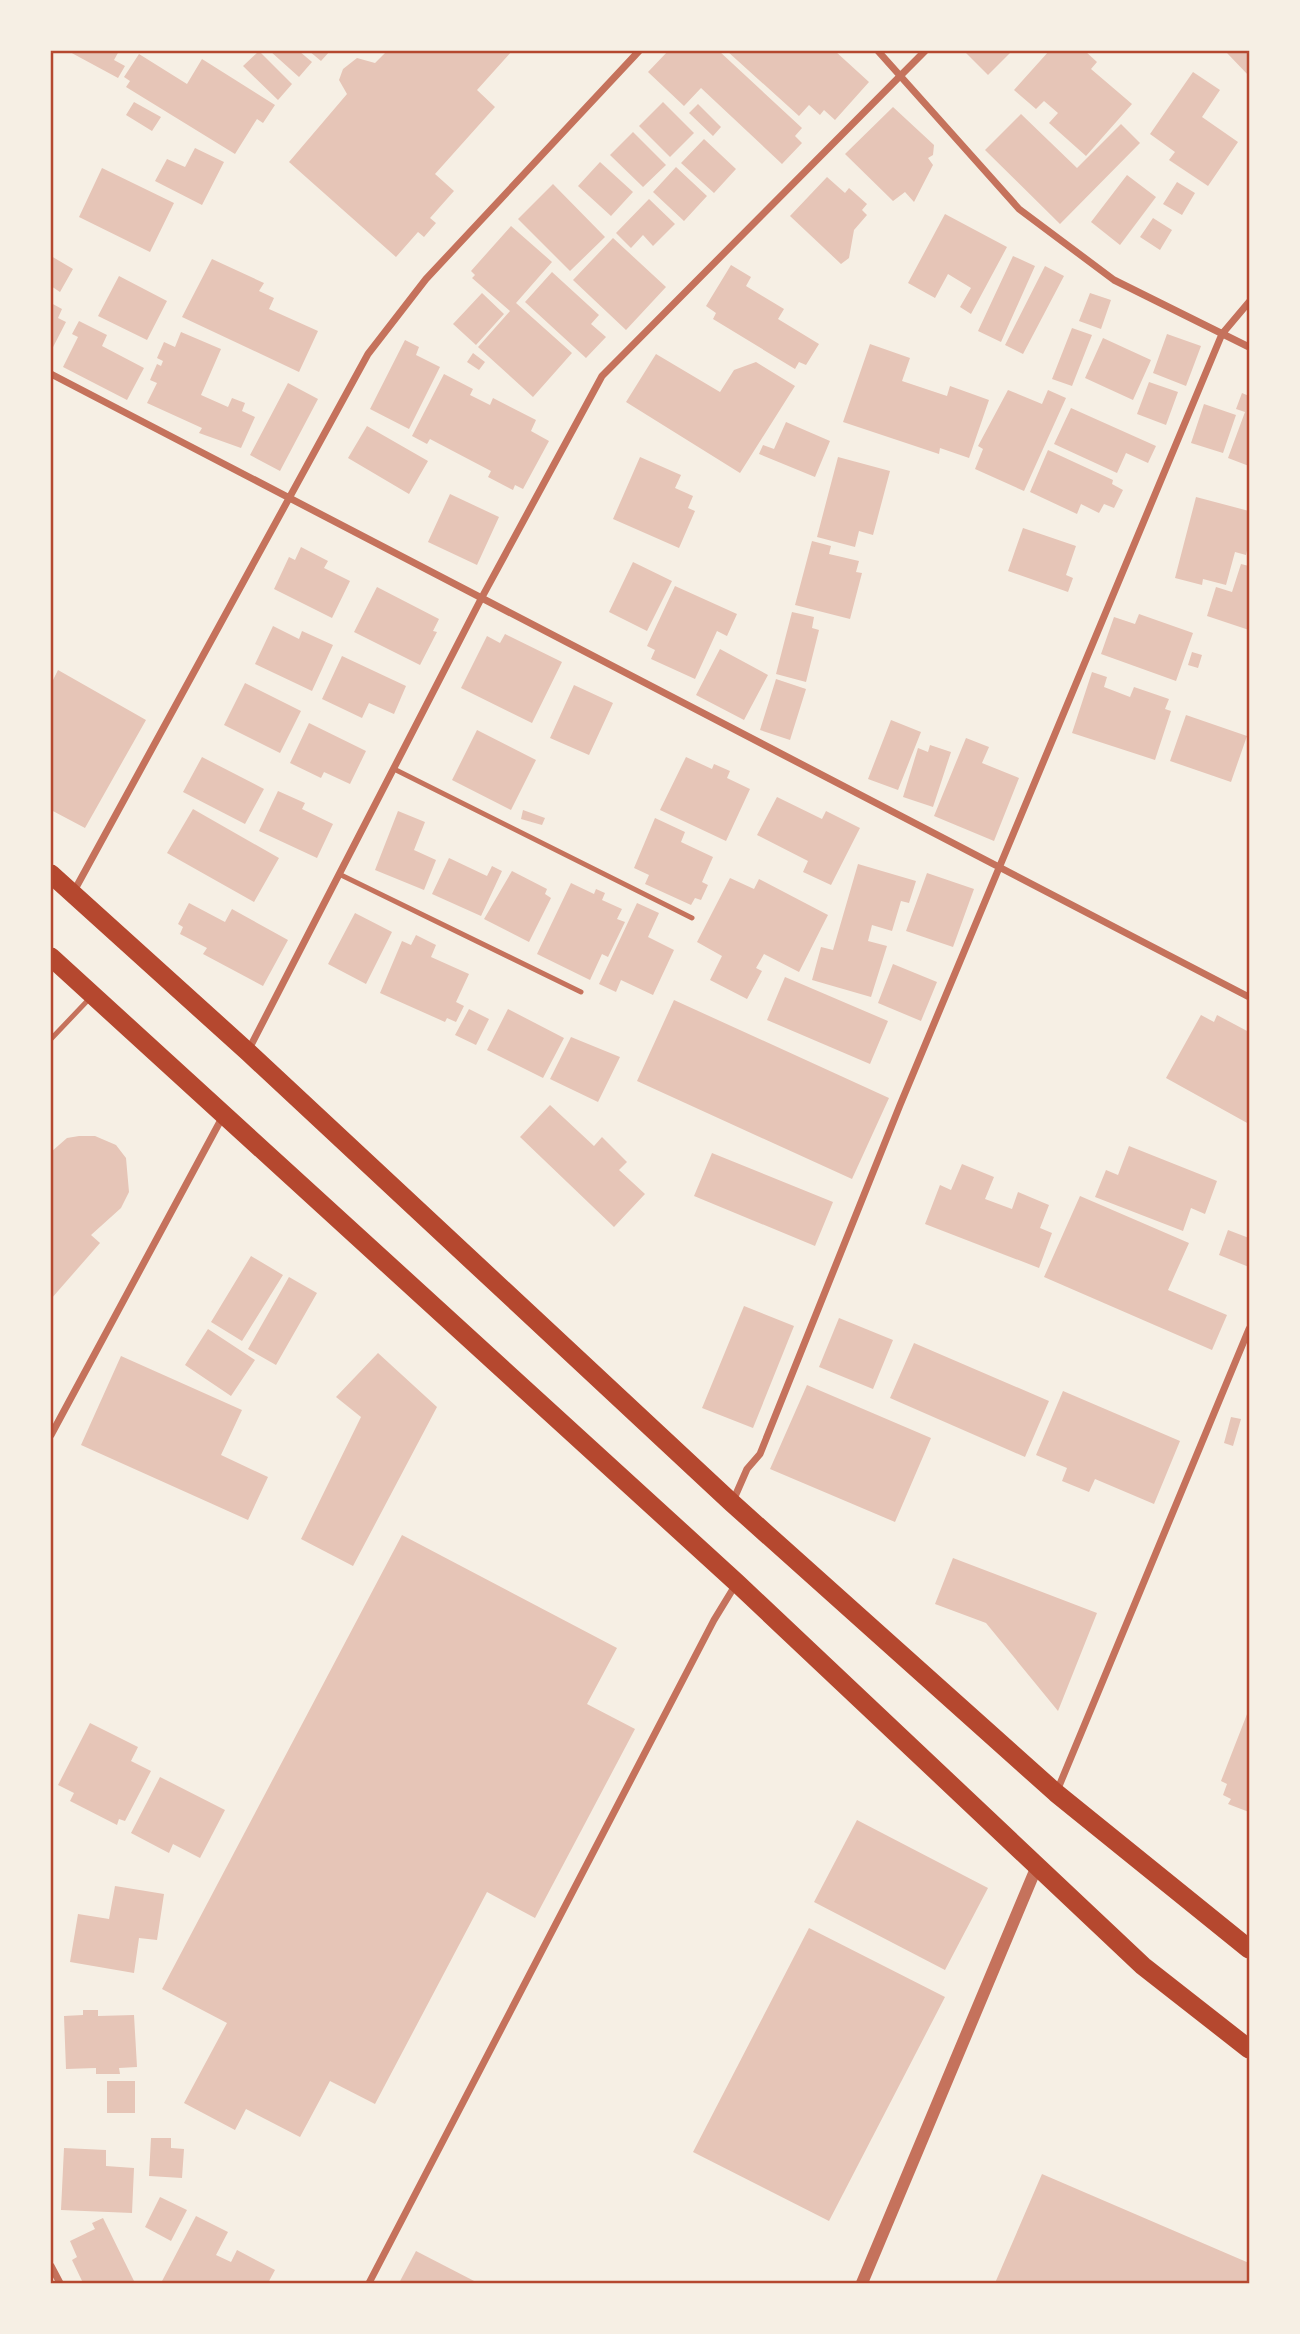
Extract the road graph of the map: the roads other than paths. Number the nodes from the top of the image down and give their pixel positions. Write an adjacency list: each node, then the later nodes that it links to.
1 (639, 51): 9 (street)
2 (878, 51): 4 (street)
3 (925, 51): 4 (street)
4 (901, 75): 6 (street); 10 (street)
5 (1249, 302): 6 (street)
6 (1222, 334): 7 (street); 12 (street)
7 (1249, 346)
8 (51, 373): 9 (street)
9 (291, 497): 10 (street); 15 (street)
10 (481, 600): 11 (street); 12 (street)
11 (394, 769): 14 (street); 16 (lane)
12 (999, 868): 20 (street); 26 (street)
13 (51, 874): 15 (highway)
14 (340, 874): 18 (lane); 22 (street)
15 (72, 893): 22 (highway)
16 (692, 918)
17 (51, 957): 19 (highway)
18 (581, 992)
19 (92, 995): 21 (lane); 23 (highway)
20 (1249, 997)
21 (51, 1039)
22 (248, 1052): 26 (highway)
23 (223, 1116): 25 (street); 27 (highway)
24 (1249, 1329): 28 (street)
25 (51, 1435)
26 (732, 1503): 28 (highway)
27 (737, 1583): 29 (highway); 34 (street)
28 (1056, 1793): 30 (highway)
29 (1037, 1866): 31 (highway); 35 (street)
30 (1249, 1949)
31 (1249, 2049)
32 (51, 2266): 33 (street)
33 (60, 2283)
34 (369, 2283)
35 (862, 2283)

